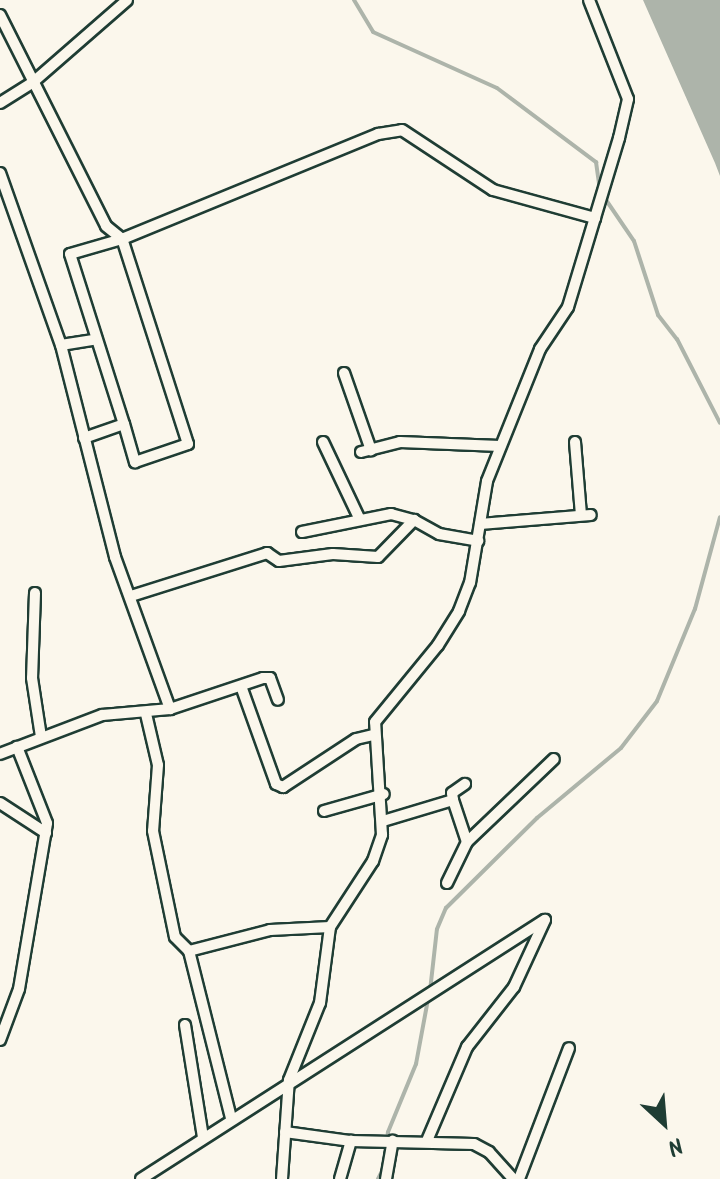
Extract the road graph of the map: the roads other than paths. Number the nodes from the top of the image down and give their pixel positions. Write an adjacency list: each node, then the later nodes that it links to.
1 (127, 0): 4 (street)
2 (589, 0): 7 (street)
3 (0, 15): 4 (street)
4 (32, 83): 5 (street); 8 (street)
5 (0, 103)
6 (0, 173): 10 (street)
7 (595, 218): 8 (street); 16 (street)
8 (122, 239): 9 (street); 12 (street)
9 (97, 339): 10 (street); 12 (street)
10 (61, 345): 13 (street)
11 (344, 373): 16 (street)
12 (124, 424): 13 (street)
13 (84, 438): 23 (street)
14 (323, 442): 17 (street)
15 (575, 442): 19 (street)
16 (500, 446): 19 (street)
17 (360, 520): 18 (street); 20 (street)
18 (414, 520): 21 (street); 23 (street)
19 (480, 524): 21 (street)
20 (302, 532)
21 (478, 541): 28 (street)
22 (35, 593): 29 (street)
23 (131, 596): 26 (street)
24 (241, 686): 25 (street); 26 (street); 28 (street)
25 (278, 700)
26 (170, 709): 27 (street)
27 (146, 714): 29 (street); 43 (street)
28 (373, 735): 34 (street)
29 (41, 737): 30 (street)
30 (17, 747): 31 (street); 39 (street)
31 (0, 754)
32 (554, 759): 40 (street)
33 (465, 784): 35 (street)
34 (384, 794): 37 (street); 38 (street)
35 (453, 800): 38 (street); 40 (street)
36 (0, 803): 39 (street)
37 (324, 811)
38 (383, 821): 42 (street)
39 (46, 833): 45 (street)
40 (467, 842): 41 (street)
41 (447, 883)
42 (330, 927): 43 (street); 47 (street)
43 (189, 951): 48 (street)
44 (185, 1025): 50 (street)
45 (0, 1040)
46 (569, 1048): 58 (street)
47 (289, 1080): 48 (street); 49 (street); 53 (street)
48 (231, 1118): 50 (street)
49 (285, 1132): 51 (street); 55 (street)
50 (203, 1137): 54 (street)
51 (351, 1141): 52 (street); 56 (street)
52 (393, 1141): 53 (street); 57 (street)
53 (427, 1141): 58 (street)
54 (141, 1179)
55 (282, 1179)
56 (340, 1179)
57 (386, 1179)
58 (516, 1179)

